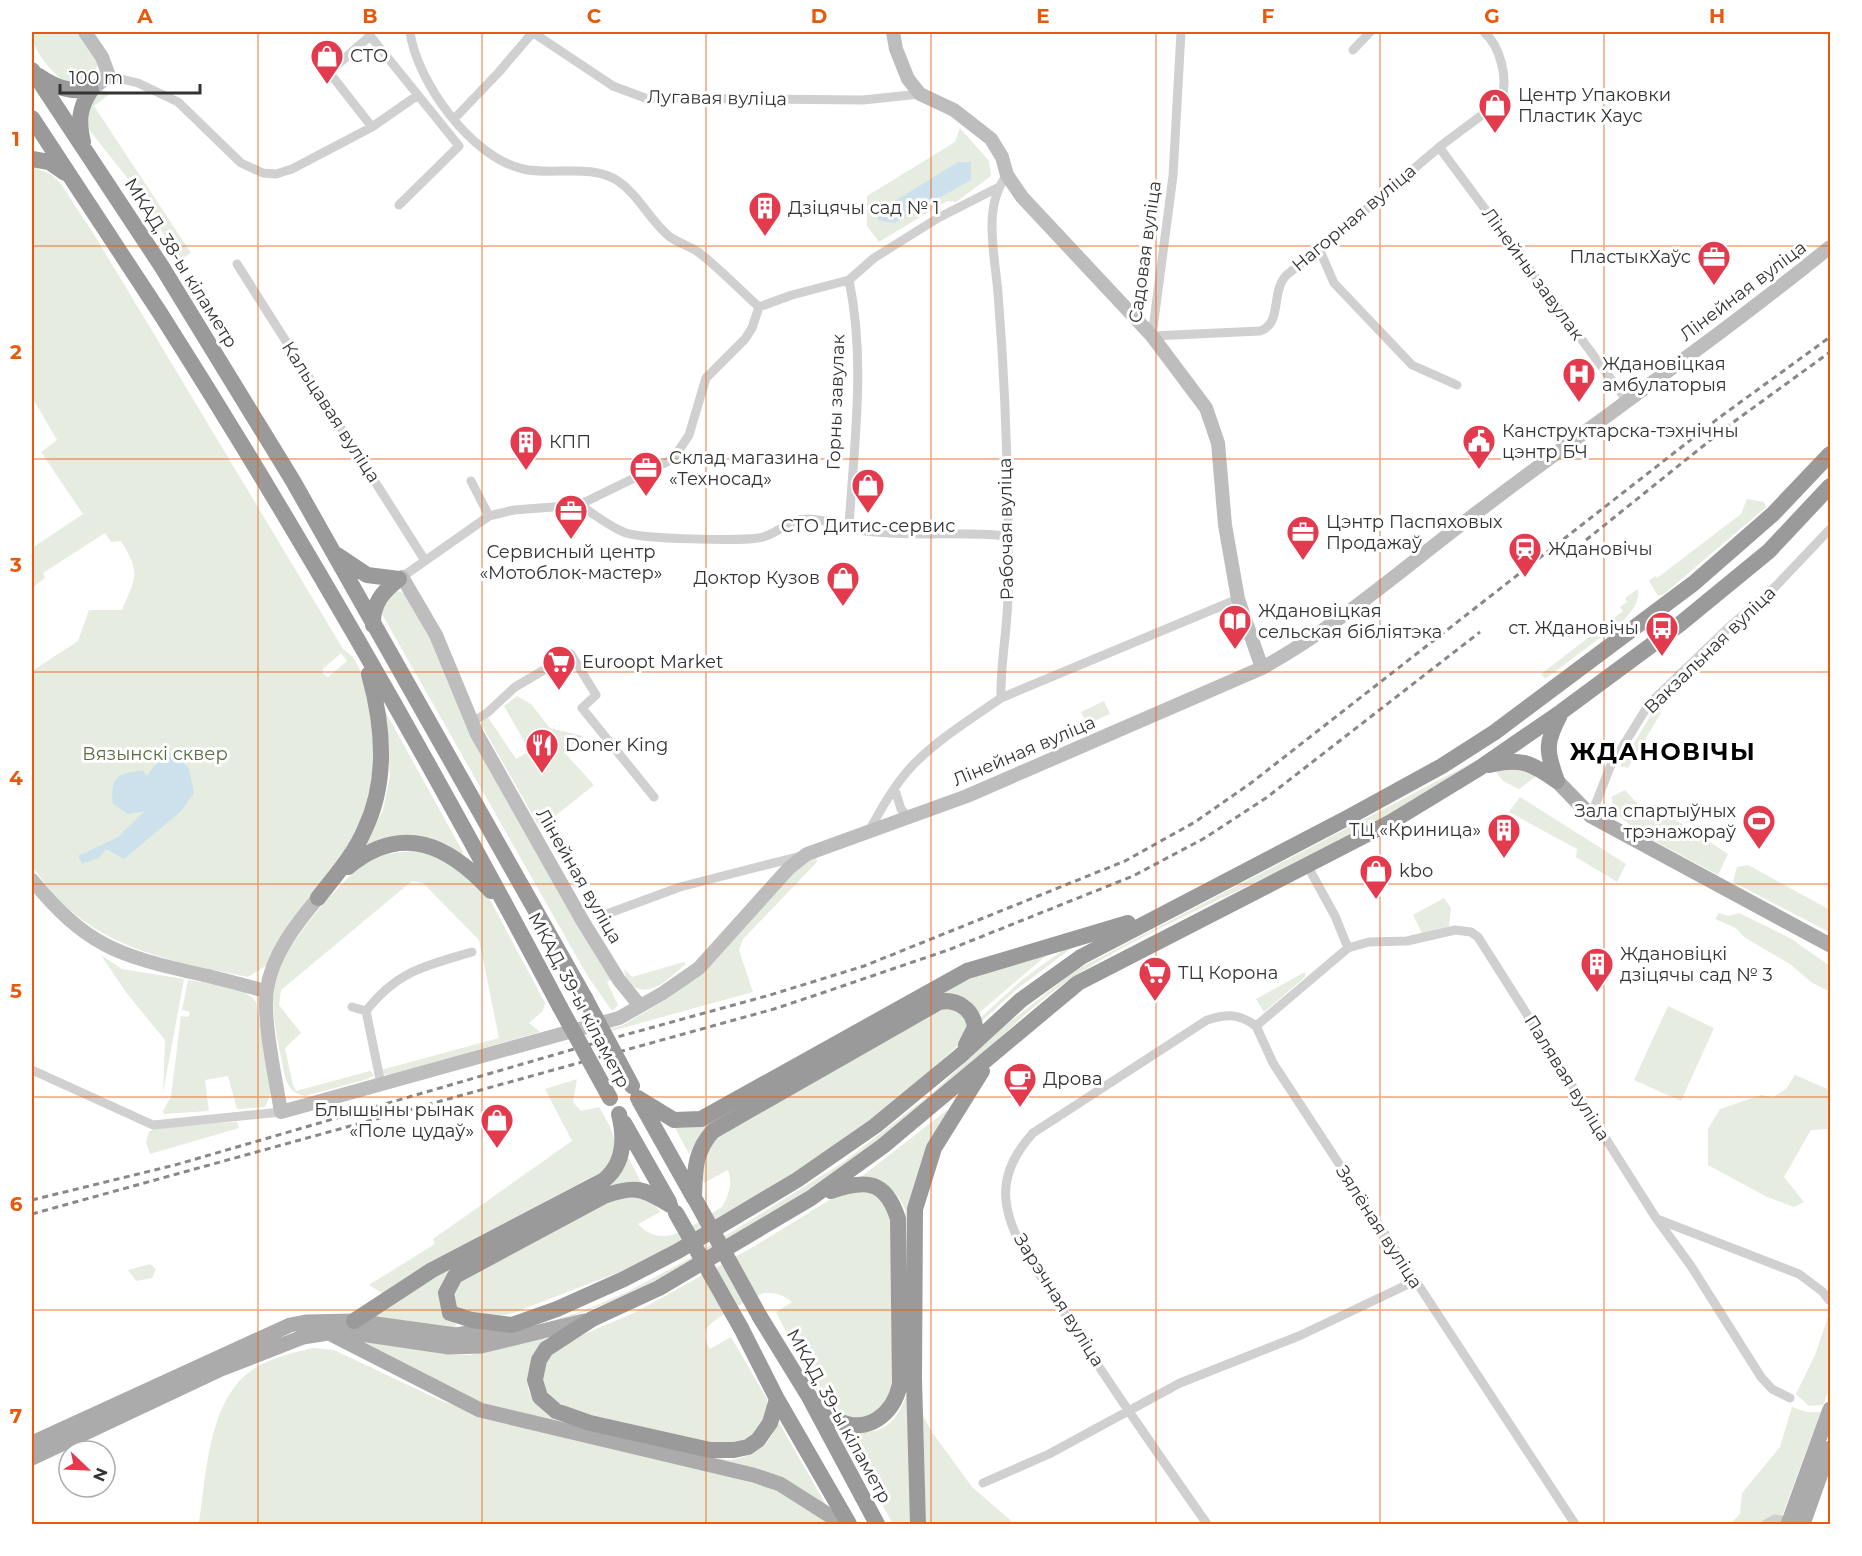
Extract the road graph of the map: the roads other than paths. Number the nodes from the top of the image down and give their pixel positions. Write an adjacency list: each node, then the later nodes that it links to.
1 (85, 32): 11 (street)
2 (410, 32): 16 (street)
3 (533, 32): 13 (street, Лугавая вуліца); 16 (street)
4 (893, 32): 13 (street)
5 (1181, 32): 30 (street, Садовая вуліца)
6 (1370, 32): 9 (street)
7 (1484, 32): 18 (street, Нагорная вуліца)
8 (368, 34): 14 (street); 17 (street)
9 (1353, 50)
10 (32, 70): 12 (highway); 19 (highway, МКАД, 38-ы кіламетр)
11 (109, 76): 12 (street); 17 (street)
12 (91, 90): 19 (highway)
13 (920, 94): 21 (street)
14 (418, 96): 17 (street); 24 (street)
15 (32, 118): 22 (highway)
16 (454, 118): 29 (street)
17 (372, 127)
18 (1440, 147): 26 (street, Нагорная вуліца); 32 (street, Лінейны завулак)
19 (86, 151): 34 (highway, МКАД, 38-ы кіламетр)
20 (32, 159): 22 (highway)
21 (1007, 175): 23 (street); 30 (street)
22 (72, 179): 47 (highway, МКАД, 39-ы кіламетр)
23 (997, 188): 28 (street); 41 (street, Рабочая вуліца)
24 (399, 205)
25 (1830, 247): 32 (street, Лінейная вуліца)
26 (1320, 251): 30 (street, Нагорная вуліца); 31 (street)
27 (237, 264): 43 (street, Кальцавая вуліца)
28 (849, 280): 29 (street); 39 (street, Горны завулак)
29 (759, 307): 37 (street)
30 (1152, 336): 45 (street, Садовая вуліца)
31 (1457, 386)
32 (1628, 402): 48 (street, Лінейная вуліца)
33 (1830, 454): 63 (highway)
34 (293, 481): 42 (highway, МКАД, 39-ы кіламетр)
35 (471, 481): 38 (street)
36 (1830, 486): 50 (highway)
37 (579, 505): 38 (street); 39 (street)
38 (489, 516): 43 (street)
39 (849, 526): 41 (street)
40 (1830, 529): 56 (street, Вакзальная вуліца)
41 (1007, 536): 49 (street, Рабочая вуліца)
42 (335, 554): 44 (highway); 46 (highway, МКАД, 39-ы кіламетр)
43 (424, 559): 44 (street)
44 (401, 578): 46 (highway); 51 (street, Лінейная вуліца)
45 (1238, 599): 48 (street, Садовая вуліца); 49 (street)
46 (374, 625): 78 (highway, МКАД, 39-ы кіламетр, bridge)
47 (363, 653): 62 (highway); 64 (highway, МКАД, 39-ы кіламетр)
48 (1262, 668): 57 (street, Лінейная вуліца)
49 (1001, 698): 54 (street)
50 (1561, 712): 52 (highway); 53 (highway)
51 (472, 722): 55 (street); 70 (street, Лінейная вуліца)
52 (1478, 769): 53 (highway); 60 (highway)
53 (1557, 781): 56 (main road)
54 (895, 790): 57 (street); 58 (street)
55 (654, 797)
56 (1591, 816): 66 (main road)
57 (909, 818): 58 (street, Лінейная вуліца)
58 (869, 831): 59 (street, Лінейная вуліца)
59 (807, 854): 65 (street); 70 (street, Лінейная вуліца)
60 (1307, 865): 67 (street); 74 (highway)
61 (32, 880): 69 (street)
62 (318, 898): 64 (highway); 69 (street)
63 (1162, 913): 75 (highway); 78 (highway)
64 (511, 914): 80 (highway, МКАД, 39-ы кіламетр, bridge)
65 (603, 915)
66 (1830, 945)
67 (1347, 948): 73 (street); 84 (street, Палявая вуліца)
68 (472, 952): 72 (street)
69 (266, 991): 79 (street)
70 (640, 1006): 77 (street)
71 (352, 1007): 72 (street)
72 (366, 1011): 77 (street)
73 (1256, 1026): 85 (street, Зялёная вуліца); 94 (street, Зарэчная вуліца)
74 (992, 1055): 81 (highway); 104 (highway)
75 (960, 1056): 82 (highway); 89 (highway)
76 (32, 1070): 79 (street)
77 (381, 1084): 79 (street)
78 (635, 1092): 82 (highway, МКАД, 39-ы кіламетр)
79 (281, 1112)
80 (619, 1114): 83 (highway, МКАД, 39-ы кіламетр); 88 (highway)
81 (814, 1196): 87 (highway); 91 (highway)
82 (695, 1200): 91 (highway, МКАД, 39-ы кіламетр, bridge)
83 (673, 1209): 89 (highway); 93 (highway, МКАД, 39-ы кіламетр, bridge)
84 (1656, 1218): 86 (street); 92 (street, Палявая вуліца)
85 (1415, 1281): 94 (street); 106 (street, Зялёная вуліца)
86 (1829, 1300)
87 (592, 1319): 90 (main road); 93 (highway)
88 (354, 1320): 89 (main road); 96 (main road)
89 (512, 1326)
90 (328, 1333): 98 (main road); 101 (main road)
91 (808, 1395): 103 (highway, МКАД, 39-ы кіламетр)
92 (1790, 1398)
93 (777, 1399): 102 (highway, МКАД, 39-ы кіламетр)
94 (1128, 1409): 99 (street); 105 (street, Зарэчная вуліца)
95 (1830, 1409): 100 (main road)
96 (32, 1443)
97 (1830, 1448): 100 (main road)
98 (32, 1458)
99 (983, 1483)
100 (1793, 1523): 107 (street)
101 (843, 1524)
102 (849, 1524)
103 (878, 1524)
104 (918, 1524)
105 (1207, 1524)
106 (1575, 1524)
107 (1766, 1524)

